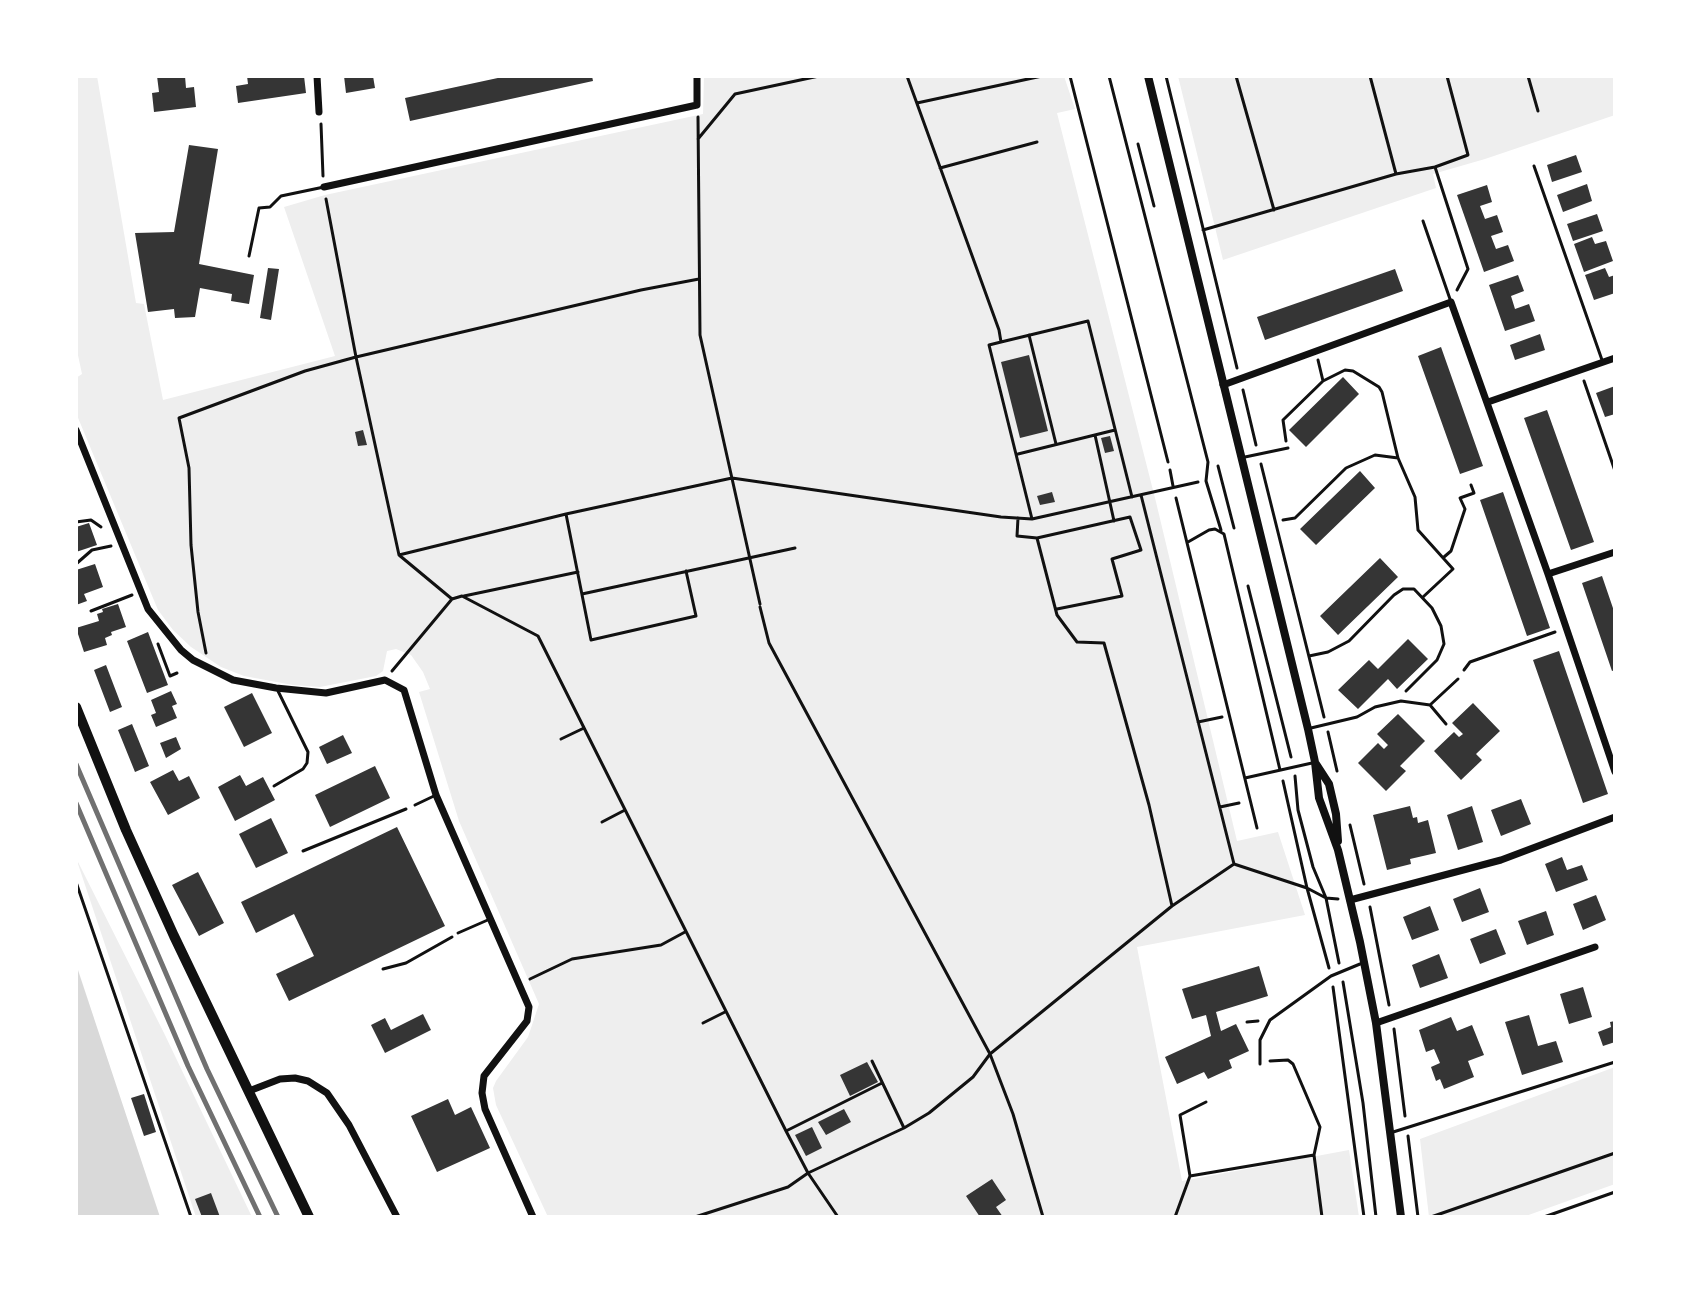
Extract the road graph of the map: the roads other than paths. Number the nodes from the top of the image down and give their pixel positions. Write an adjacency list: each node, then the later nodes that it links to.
1 (317, 76): 6 (street)
2 (697, 76): 8 (street)
3 (1070, 76): 19 (lane)
4 (1109, 76): 21 (lane)
5 (1148, 76): 14 (street)
6 (319, 112)
7 (1534, 166): 13 (lane)
8 (324, 187): 10 (lane)
9 (1423, 221): 11 (lane)
10 (249, 256)
11 (1451, 302): 14 (street); 15 (street)
12 (1615, 358): 13 (street)
13 (1603, 363): 15 (street)
14 (1223, 385): 18 (street)
15 (1488, 402): 24 (street)
16 (76, 430): 26 (street)
17 (1288, 448): 18 (lane)
18 (1241, 458): 30 (street)
19 (1168, 462)
20 (1176, 498): 22 (lane)
21 (1221, 530): 22 (lane); 32 (lane)
22 (1187, 542): 34 (lane)
23 (1615, 552): 24 (street)
24 (1548, 574): 33 (street)
25 (1458, 679): 27 (lane)
26 (276, 688): 35 (lane); 36 (street)
27 (1430, 705): 29 (lane); 30 (lane)
28 (76, 707): 50 (main road)
29 (1446, 724)
30 (1308, 729): 31 (street)
31 (1315, 762): 32 (lane); 40 (street); 40 (street)
32 (1280, 770): 34 (lane)
33 (1615, 772)
34 (1245, 778): 39 (lane)
35 (274, 786)
36 (436, 795): 37 (lane); 43 (street)
37 (415, 805)
38 (1615, 817): 42 (street)
39 (1257, 828)
40 (1338, 850): 42 (street)
41 (76, 882): 52 (lane)
42 (1350, 900): 46 (street)
43 (490, 919): 44 (lane); 55 (street)
44 (458, 933)
45 (1595, 947): 47 (street)
46 (1364, 963): 47 (street); 49 (lane)
47 (1376, 1023): 51 (street)
48 (1615, 1062): 51 (lane)
49 (1260, 1064)
50 (249, 1091): 53 (main road); 54 (street)
51 (1390, 1133): 56 (street)
52 (191, 1217)
53 (309, 1217)
54 (397, 1217)
55 (533, 1217)
56 (1401, 1217)

